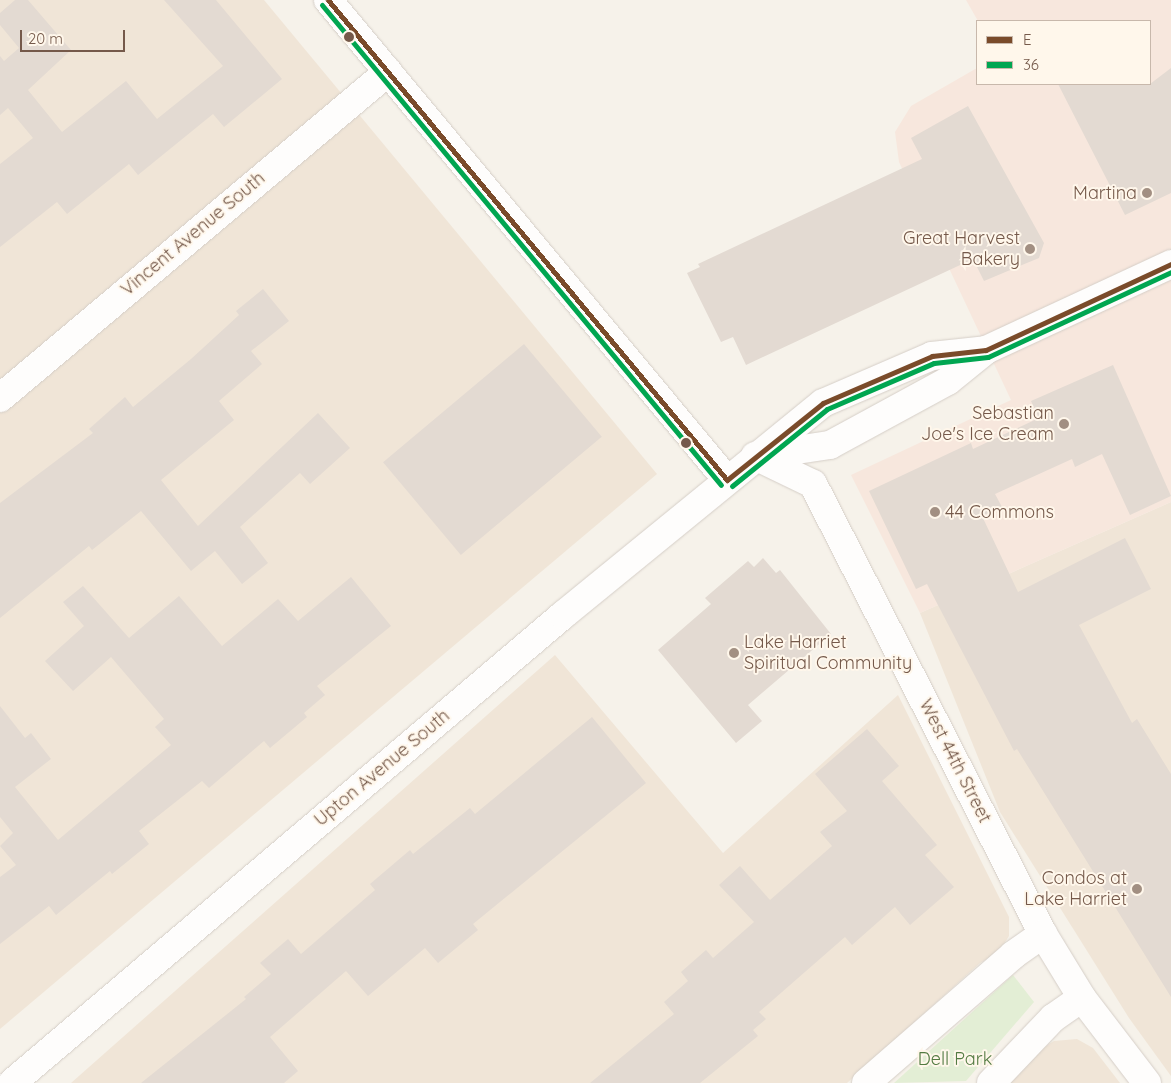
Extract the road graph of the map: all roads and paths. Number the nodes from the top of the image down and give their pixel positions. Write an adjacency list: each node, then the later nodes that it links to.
1 (328, 0): 2 (street)
2 (388, 72): 5 (street, Vincent Avenue South); 7 (street)
3 (1171, 264): 4 (street, Upton Avenue South)
4 (986, 350): 6 (street, Upton Avenue South); 6 (street, Upton Avenue South)
5 (0, 398)
6 (755, 456): 7 (street, Upton Avenue South); 8 (street, West 44th Street)
7 (726, 480): 10 (street, Upton Avenue South)
8 (1043, 934): 9 (street, West 44th Street); 11 (street)
9 (1082, 998): 12 (street); 13 (street, West 44th Street)
10 (12, 1083)
11 (866, 1083)
12 (991, 1083)
13 (1147, 1083)

